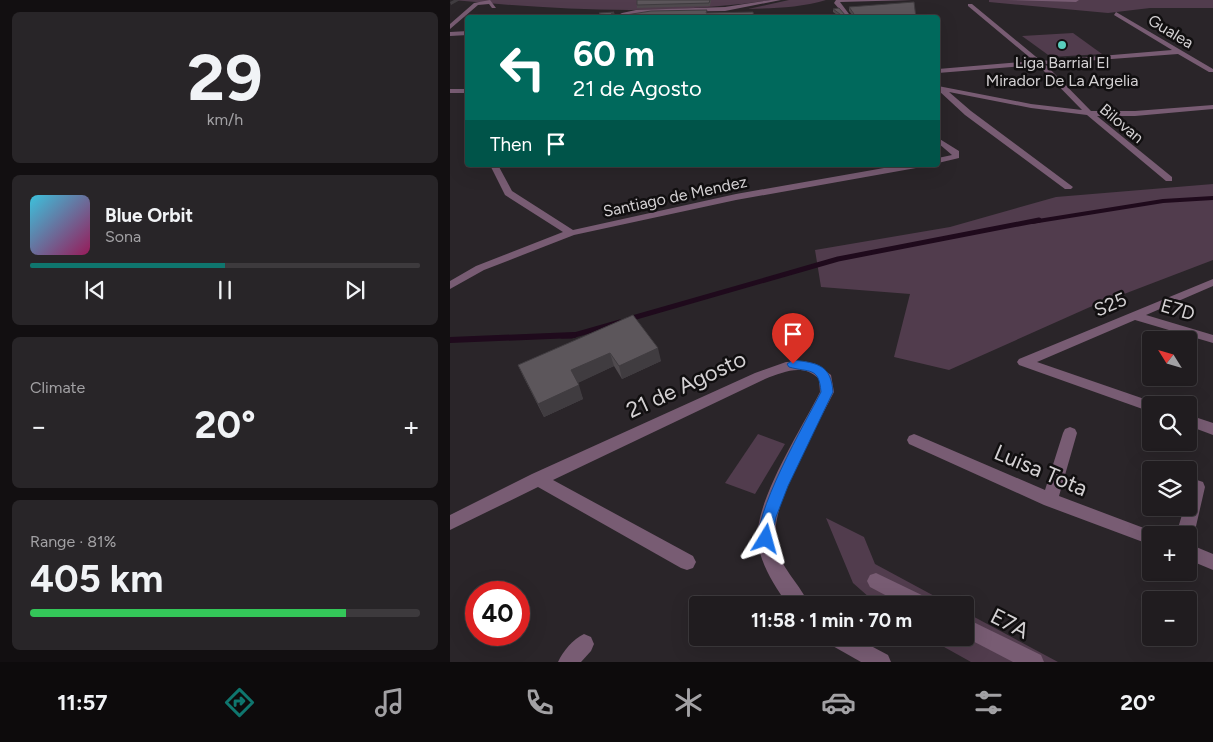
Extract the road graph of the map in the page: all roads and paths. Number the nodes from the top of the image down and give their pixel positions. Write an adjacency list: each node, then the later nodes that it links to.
1 (778, 0): 9 (street)
2 (909, 0): 5 (street)
3 (1009, 0): 4 (street)
4 (1076, 0)
5 (838, 1): 10 (street)
6 (970, 5): 15 (street, Bilovan)
7 (494, 7): 11 (street)
8 (1116, 14): 14 (street, Gualea)
9 (620, 15)
10 (847, 15)
11 (450, 27)
12 (465, 33): 13 (street)
13 (450, 34)
14 (1177, 52): 15 (street); 17 (street, Gualea)
15 (1040, 63): 16 (street); 23 (street, Bilovan)
16 (940, 71)
17 (1211, 71)
18 (940, 88): 23 (street)
19 (940, 89): 29 (street)
20 (465, 91): 21 (street)
21 (450, 92)
22 (1213, 107): 23 (street)
23 (1089, 113): 28 (street, Bilovan)
24 (940, 141): 25 (street)
25 (940, 161)
26 (495, 167): 30 (street)
27 (905, 167): 30 (street, Santiago de Mendez)
28 (1169, 179)
29 (1068, 187)
30 (571, 233): 32 (street, Santiago de Mendez)
31 (1213, 282): 33 (street, S25)
32 (450, 286)
33 (1132, 315): 34 (street, E7D); 35 (street, S25)
34 (1213, 339)
35 (1142, 404)
36 (1197, 423): 37 (street)
37 (1213, 429)
38 (1070, 432): 41 (street)
39 (914, 440): 41 (street, Luisa Tota)
40 (538, 479): 42 (street, 21 de Agosto); 45 (street); 48 (street, 21 de Agosto)
41 (1050, 500): 43 (street, Luisa Tota)
42 (450, 523)
43 (1142, 535)
44 (1197, 555): 46 (street)
45 (687, 562)
46 (1213, 562)
47 (876, 581): 49 (street)
48 (794, 596)
49 (905, 596)
50 (974, 632): 55 (street, E7A)
51 (584, 644): 53 (street)
52 (852, 646): 54 (street)
53 (568, 662)
54 (881, 662)
55 (1034, 662)

